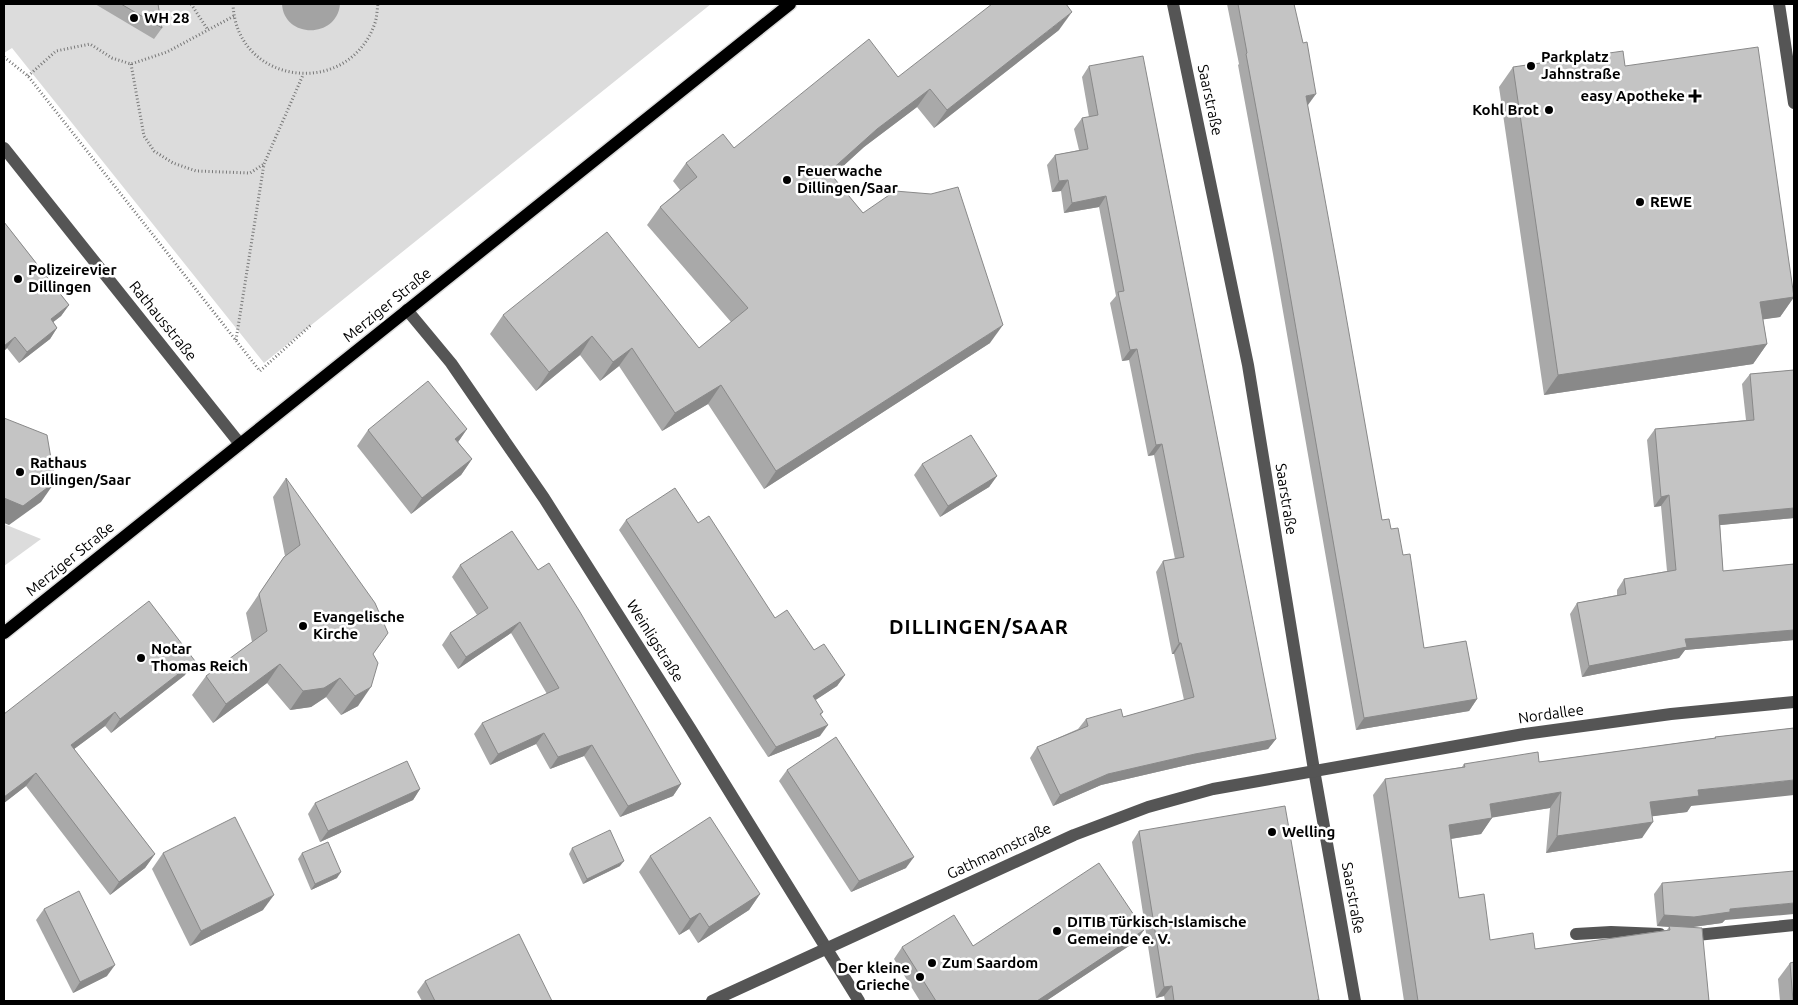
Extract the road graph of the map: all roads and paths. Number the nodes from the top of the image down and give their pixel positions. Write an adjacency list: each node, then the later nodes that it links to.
1 (191, 4): 8 (path)
2 (233, 4): 7 (path)
3 (378, 4): 11 (path)
4 (790, 4): 16 (main road, Merziger Straße)
5 (1172, 4): 22 (street, Saarstraße)
6 (1779, 4): 13 (street)
7 (234, 16): 8 (path); 11 (path)
8 (208, 30): 10 (path)
9 (4, 57): 12 (path)
10 (132, 64): 12 (path); 15 (path)
11 (303, 74): 15 (path)
12 (28, 76): 18 (path)
13 (1794, 103)
14 (4, 148): 19 (street, Rathausstraße)
15 (264, 164): 18 (path)
16 (407, 310): 19 (main road, Merziger Straße); 25 (street, Weinligstraße)
17 (311, 325): 18 (path)
18 (236, 340)
19 (240, 444): 20 (main road, Merziger Straße)
20 (4, 633)
21 (1794, 702): 22 (street, Nordallee)
22 (1314, 770): 25 (street, Gathmannstraße); 28 (street, Saarstraße)
23 (1794, 925): 24 (street)
24 (1576, 934)
25 (828, 949): 26 (street, Gathmannstraße); 27 (street, Weinligstraße)
26 (712, 1001)
27 (859, 1001)
28 (1355, 1001)

